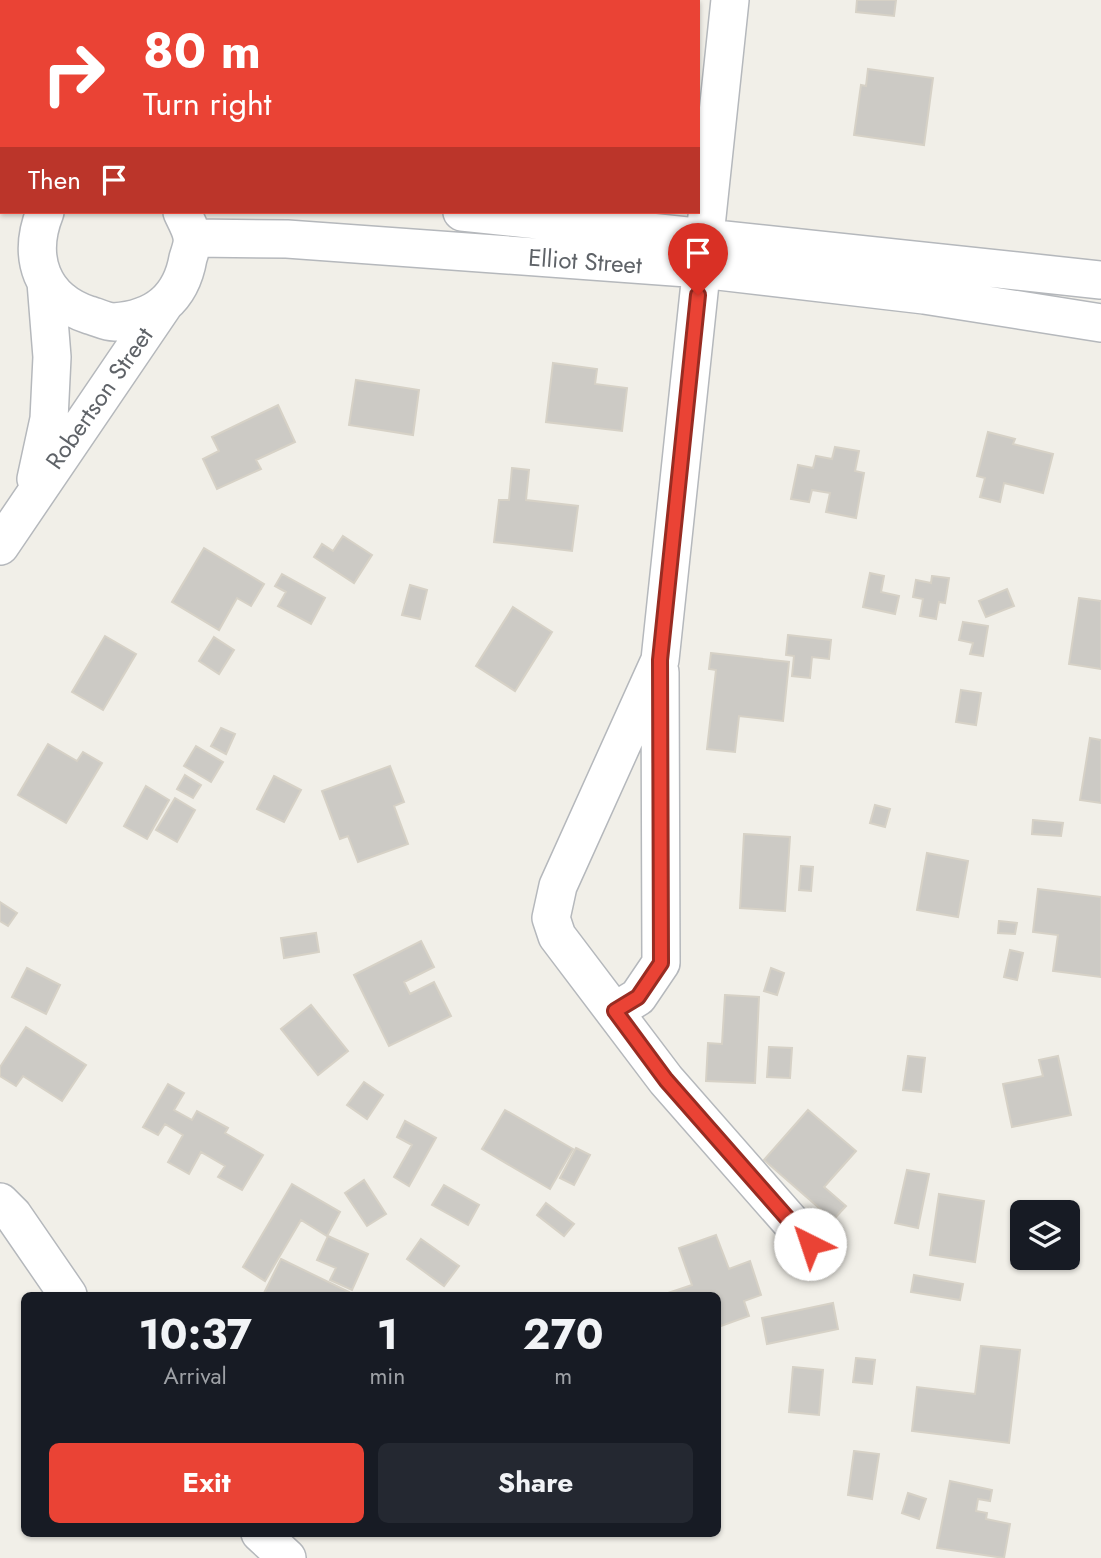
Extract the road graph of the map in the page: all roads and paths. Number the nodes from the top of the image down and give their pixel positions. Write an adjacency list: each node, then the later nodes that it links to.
1 (730, 0): 5 (street)
2 (474, 214): 5 (street, Elliot Street)
3 (35, 219): 7 (street)
4 (187, 225): 5 (street, Elliot Street); 8 (street, Robertson Street)
5 (702, 253): 6 (street, Elliot Street); 9 (street, Elliot Street); 12 (street)
6 (1101, 280)
7 (46, 282): 8 (street); 10 (street, Robertson Street)
8 (165, 303): 10 (street, Robertson Street)
9 (1101, 323)
10 (33, 494): 11 (street, Robertson Street)
11 (0, 546)
12 (660, 660): 13 (street); 13 (street)
13 (615, 1011): 15 (street)
14 (0, 1202): 16 (street)
15 (810, 1244)
16 (66, 1292)
17 (264, 1537): 18 (street)
18 (287, 1558)

